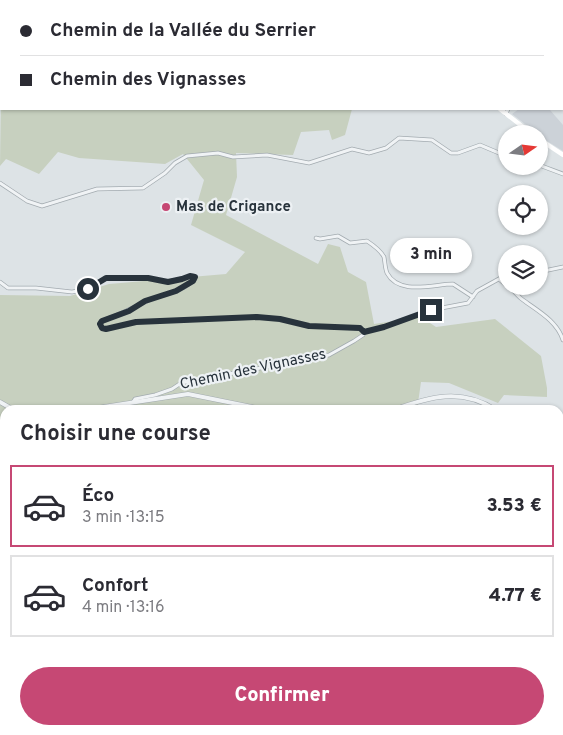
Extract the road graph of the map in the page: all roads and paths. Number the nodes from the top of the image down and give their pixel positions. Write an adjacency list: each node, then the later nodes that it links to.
1 (507, 111): 2 (main road)
2 (522, 125)
3 (548, 145): 5 (main road)
4 (498, 153): 8 (street)
5 (563, 154)
6 (548, 168): 7 (street)
7 (563, 174)
8 (0, 183)
9 (316, 238): 15 (street)
10 (563, 268): 11 (street)
11 (548, 270)
12 (498, 280): 15 (street, Chemin des Vignasses)
13 (0, 282): 16 (street)
14 (518, 295): 17 (street)
15 (473, 297): 16 (street, Chemin des Vignasses)
16 (364, 332): 18 (street, Chemin des Vignasses)
17 (563, 340)
18 (172, 389): 19 (street); 20 (street, Chemin des Vignasses)
19 (174, 395): 20 (street); 22 (street)
20 (134, 402): 21 (street)
21 (115, 405)
22 (242, 405)
23 (408, 405): 24 (street)
24 (486, 405)

